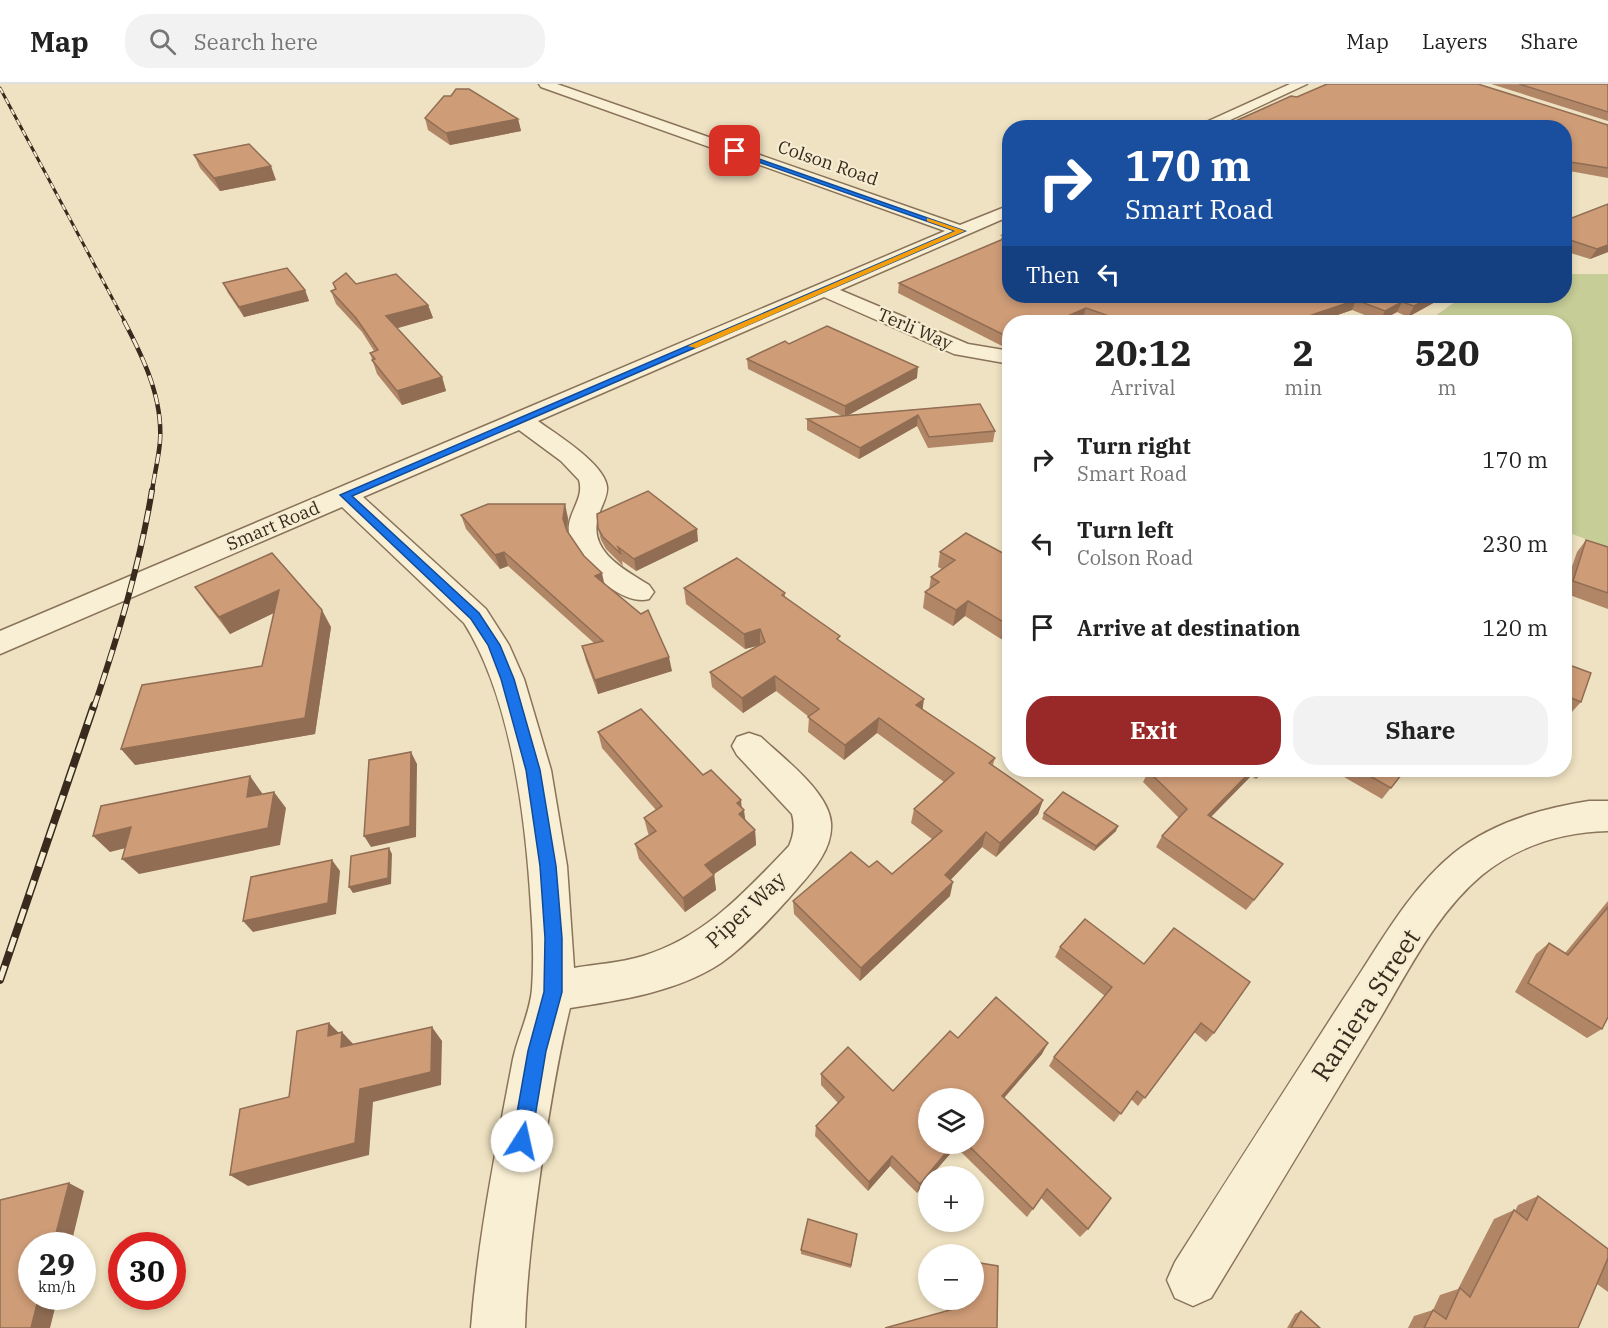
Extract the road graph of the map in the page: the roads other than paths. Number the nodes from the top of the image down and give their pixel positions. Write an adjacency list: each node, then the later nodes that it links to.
1 (545, 84): 5 (street, Colson Road)
2 (1301, 84): 3 (street)
3 (1218, 120)
4 (1002, 213): 5 (street, Smart Road)
5 (961, 231): 6 (street, Smart Road)
6 (824, 290): 7 (street, Terli Way); 8 (street, Smart Road)
7 (1002, 356)
8 (521, 420): 9 (street, Smart Road); 10 (street)
9 (345, 495): 11 (street, Smart Road); 14 (street)
10 (639, 592)
11 (0, 643)
12 (749, 746): 14 (street, Piper Way)
13 (1608, 816): 15 (street, Raniera Street)
14 (553, 992): 16 (street)
15 (1193, 1280)
16 (498, 1328)

